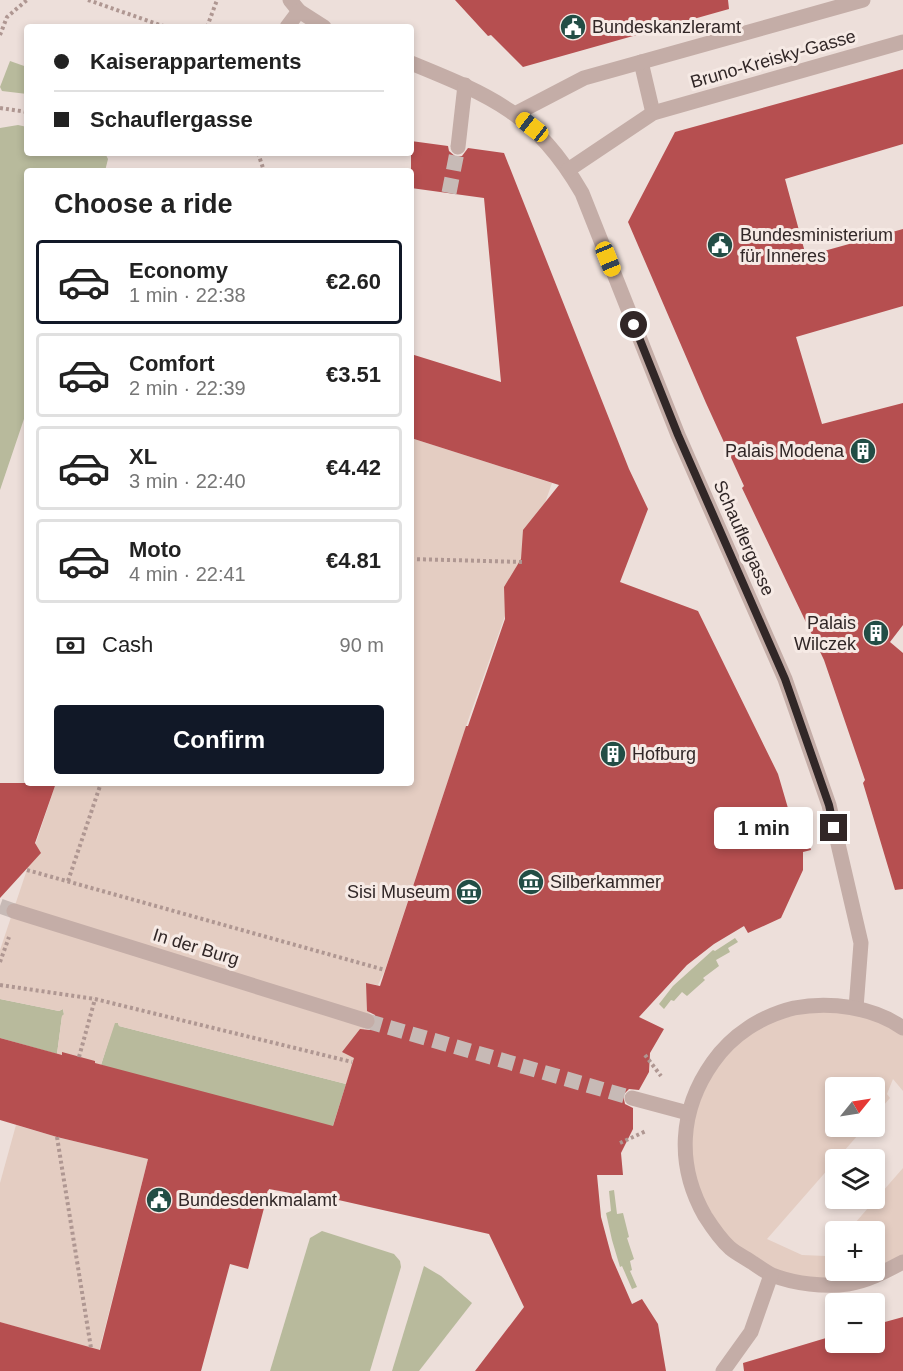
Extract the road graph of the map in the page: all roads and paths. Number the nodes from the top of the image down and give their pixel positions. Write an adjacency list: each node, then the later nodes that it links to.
1 (27, 0): 10 (path)
2 (88, 0): 6 (path)
3 (217, 0): 7 (path)
4 (863, 0): 12 (street, Bruno-Kreisky-Gasse)
5 (295, 5): 8 (street); 9 (street)
6 (157, 24)
7 (208, 24)
8 (288, 24)
9 (320, 24)
10 (0, 35)
11 (903, 42): 17 (street, Bruno-Kreisky-Gasse)
12 (641, 62): 17 (street); 18 (street, Bruno-Kreisky-Gasse)
13 (414, 64): 14 (street, Schauflergasse)
14 (465, 85): 18 (street, Schauflergasse); 19 (street)
15 (0, 108): 16 (path)
16 (24, 112)
17 (653, 113): 20 (street, Bruno-Kreisky-Gasse)
18 (515, 114): 20 (street, Schauflergasse)
19 (458, 147)
20 (568, 170): 30 (street, Schauflergasse)
21 (414, 560): 22 (path)
22 (523, 562)
23 (100, 786): 25 (path)
24 (27, 870): 25 (path)
25 (68, 881): 27 (path)
26 (14, 911): 31 (street, In der Burg)
27 (385, 970)
28 (0, 985): 29 (path)
29 (95, 999): 33 (path); 34 (path)
30 (856, 1008): 32 (street); 36 (street)
31 (367, 1021)
32 (903, 1028)
33 (79, 1057)
34 (352, 1062)
35 (632, 1098): 36 (street)
36 (688, 1113): 39 (street)
37 (57, 1137): 40 (path)
38 (903, 1262): 39 (street)
39 (771, 1275): 41 (street)
40 (91, 1348)
41 (723, 1371)

